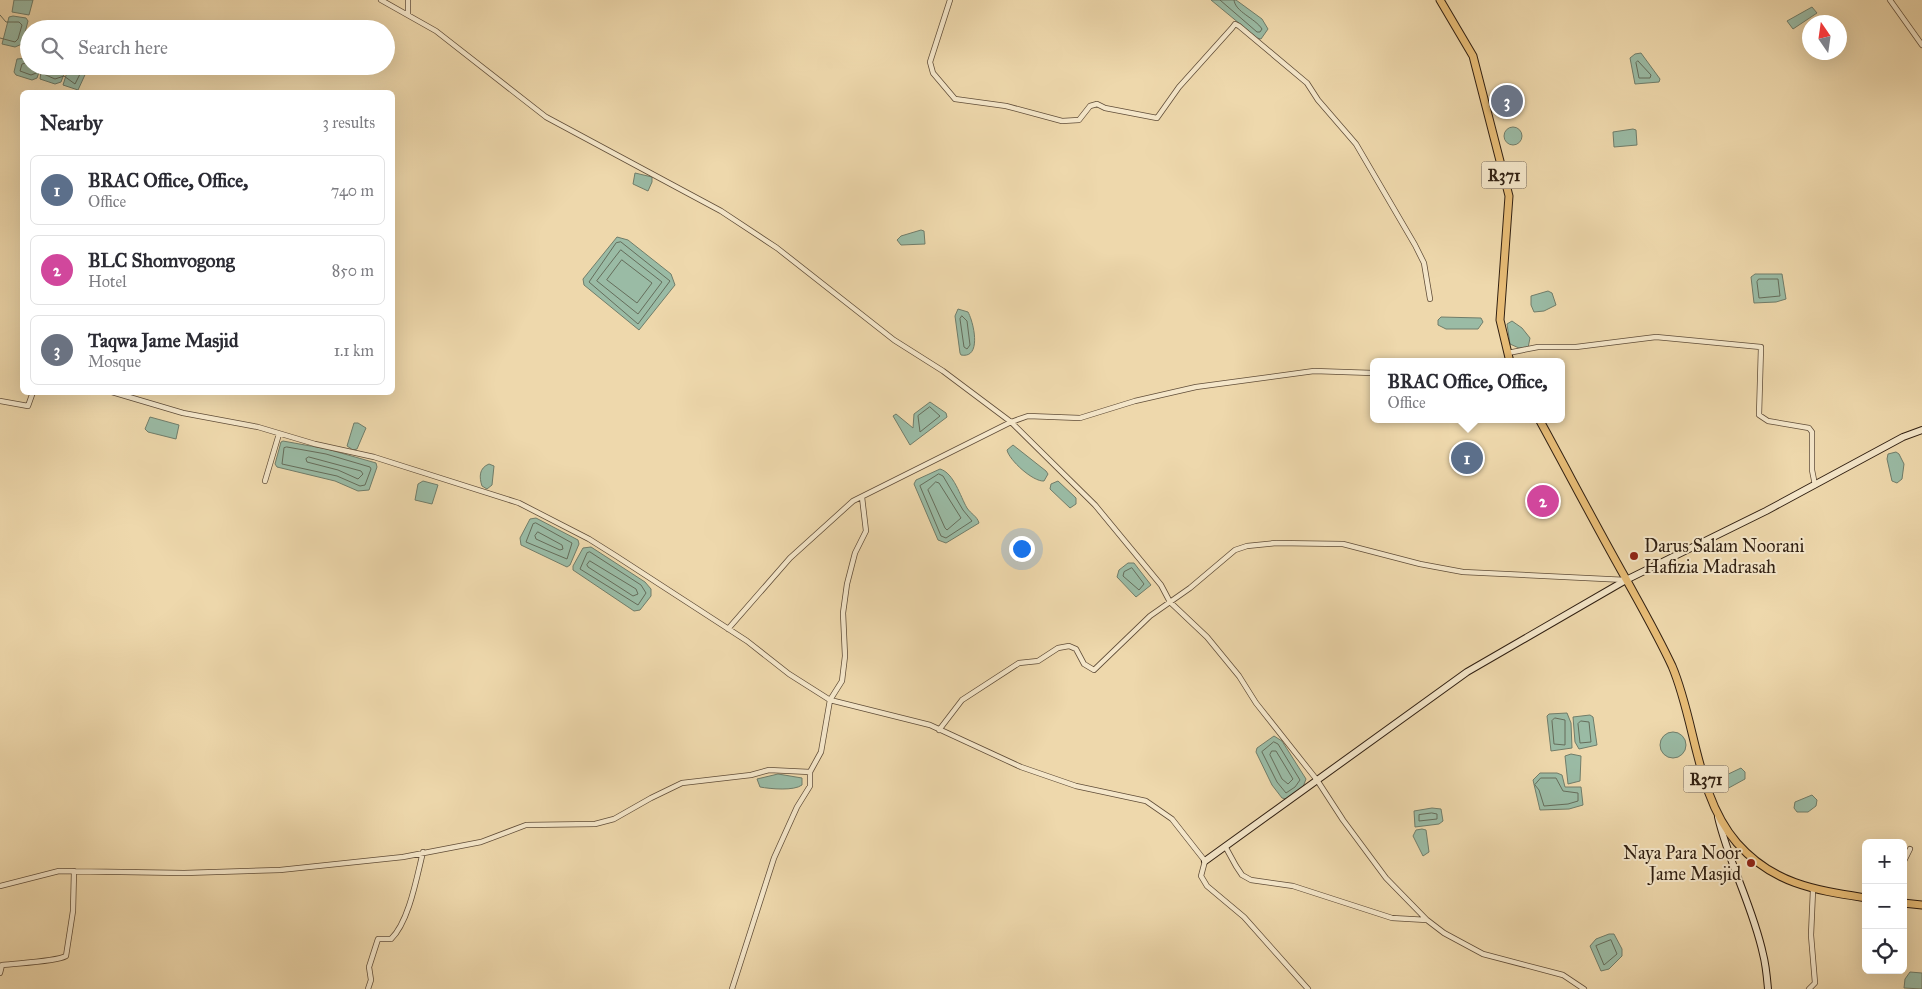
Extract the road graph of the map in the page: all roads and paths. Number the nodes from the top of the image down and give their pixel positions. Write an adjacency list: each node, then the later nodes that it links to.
1 (381, 0): 6 (street)
2 (408, 0): 6 (street)
3 (950, 0): 8 (street)
4 (1440, 0): 9 (main road, R371)
5 (1890, 0): 7 (street)
6 (408, 14): 15 (street)
7 (1922, 45)
8 (1430, 299)
9 (1506, 353): 10 (main road, R371); 20 (street)
10 (1508, 358)
11 (1370, 373): 15 (street)
12 (32, 395): 14 (street)
13 (122, 395): 18 (street)
14 (0, 401)
15 (1011, 422): 21 (street); 23 (street)
16 (1541, 423): 22 (main road, R371)
17 (1922, 430): 20 (street)
18 (279, 434): 19 (street); 24 (street)
19 (265, 481)
20 (1815, 485): 22 (street)
21 (862, 497): 24 (street); 25 (street)
22 (1626, 580): 23 (street); 28 (street); 29 (main road, R371)
23 (1170, 602): 26 (street); 28 (street)
24 (728, 629): 25 (street)
25 (830, 700): 26 (street); 27 (street)
26 (939, 730): 34 (street)
27 (810, 772): 32 (street); 44 (street)
28 (1317, 780): 30 (street); 41 (street)
29 (1718, 814): 37 (main road, R371); 47 (street)
30 (1225, 846): 34 (street); 41 (street)
31 (1910, 849): 33 (street)
32 (423, 852): 35 (street); 43 (street)
33 (1907, 855)
34 (1205, 860): 45 (street)
35 (74, 871): 36 (street); 42 (street)
36 (0, 886)
37 (1813, 890): 38 (main road, R371); 48 (street)
38 (1862, 897)
39 (1907, 903): 40 (main road)
40 (1922, 905)
41 (1427, 920): 46 (street)
42 (0, 974)
43 (368, 989)
44 (732, 989)
45 (1308, 989)
46 (1584, 989)
47 (1768, 989)
48 (1809, 989)

